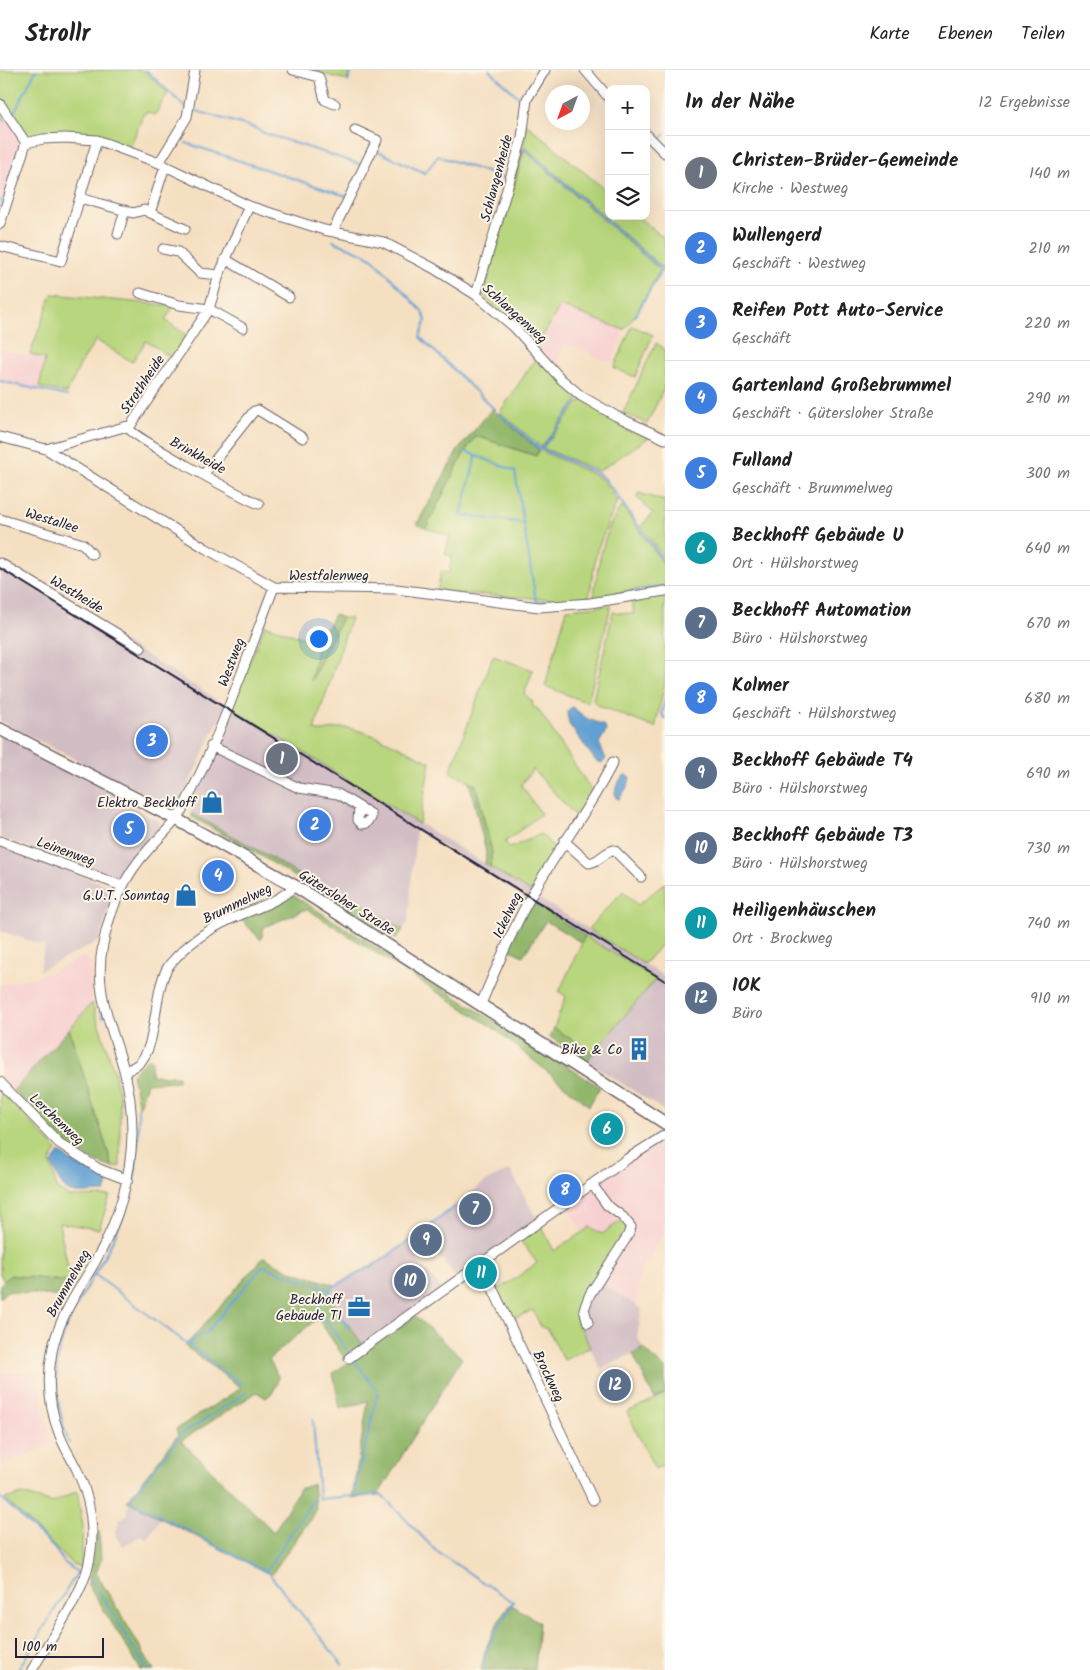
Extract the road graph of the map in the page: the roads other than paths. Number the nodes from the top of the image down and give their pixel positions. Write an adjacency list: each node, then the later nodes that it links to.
1 (195, 70): 13 (street)
2 (293, 70): 7 (street)
3 (545, 70): 27 (street, Schlangenheide)
4 (585, 70): 5 (street)
5 (605, 93)
6 (0, 104): 11 (street)
7 (335, 104)
8 (356, 130): 20 (street)
9 (650, 138): 12 (street)
10 (97, 140): 11 (street, Schlangenweg); 13 (street, Schlangenweg); 14 (street)
11 (26, 144): 18 (street)
12 (665, 153)
13 (162, 164): 15 (street, Schlangenweg); 17 (street)
14 (80, 198): 16 (street); 22 (street)
15 (249, 206): 20 (street, Schlangenweg); 24 (street, Strothheide)
16 (124, 210): 17 (street); 21 (street)
17 (150, 212): 19 (street)
18 (0, 224)
19 (185, 229)
20 (333, 231): 27 (street, Schlangenweg)
21 (118, 234)
22 (0, 246)
23 (163, 249): 25 (street)
24 (225, 259): 25 (street, Strothheide); 28 (street)
25 (219, 275): 29 (street, Strothheide)
26 (140, 293): 29 (street)
27 (476, 295): 34 (street, Schlangenweg)
28 (289, 297)
29 (209, 309): 30 (street); 31 (street, Strothheide)
30 (243, 328)
31 (127, 427): 35 (street, Strothheide); 36 (street, Brinkheide)
32 (0, 437): 35 (street, Westfalenweg)
33 (303, 438): 36 (street)
34 (665, 439)
35 (46, 449): 41 (street, Westfalenweg)
36 (204, 474): 37 (street, Brinkheide)
37 (259, 504)
38 (0, 519): 39 (street, Westallee)
39 (92, 554)
40 (0, 563): 43 (street, Westheide)
41 (274, 587): 42 (street, Westfalenweg); 45 (street, Westweg)
42 (665, 591)
43 (141, 648)
44 (0, 729): 48 (main road, Gütersloher Straße)
45 (211, 746): 47 (street); 48 (street, Westweg)
46 (613, 762): 50 (street, Ickelweg)
47 (359, 807)
48 (176, 819): 52 (street, Brummelweg); 53 (main road, Gütersloher Straße)
49 (0, 841): 52 (street, Leinenweg)
50 (564, 841): 51 (street); 54 (street, Ickelweg)
51 (641, 877)
52 (122, 886): 55 (street, Brummelweg)
53 (295, 886): 54 (main road, Gütersloher Straße); 55 (street, Brummelweg)
54 (481, 1004): 57 (main road, Gütersloher Straße)
55 (125, 1072): 59 (street, Brummelweg)
56 (0, 1082): 59 (street, Lerchenweg)
57 (665, 1122)
58 (665, 1135): 60 (street)
59 (128, 1180): 65 (street, Brummelweg)
60 (592, 1184): 61 (street); 62 (street)
61 (481, 1264): 63 (street); 64 (street, Brockweg)
62 (588, 1323)
63 (349, 1358)
64 (593, 1500)
65 (32, 1670)

